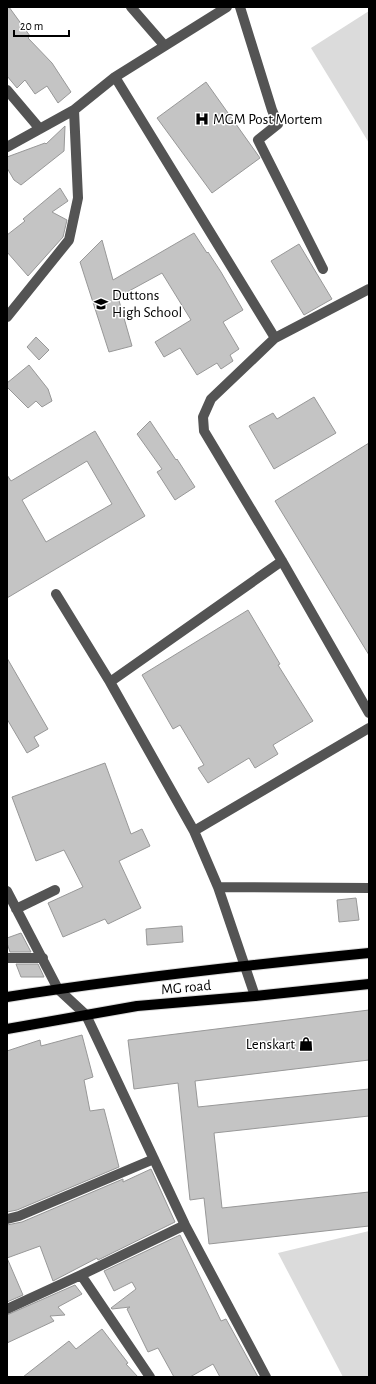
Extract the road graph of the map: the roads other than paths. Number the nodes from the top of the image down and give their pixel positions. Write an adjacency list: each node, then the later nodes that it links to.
1 (131, 7): 4 (street)
2 (227, 7): 4 (street)
3 (240, 7): 10 (street)
4 (164, 45): 5 (street)
5 (115, 77): 7 (street); 13 (street)
6 (7, 90): 8 (street)
7 (74, 110): 8 (street); 12 (street)
8 (40, 129): 9 (street)
9 (7, 147)
10 (323, 269)
11 (369, 289): 13 (street)
12 (7, 317)
13 (275, 338): 14 (street)
14 (282, 562): 16 (street); 17 (street)
15 (56, 594): 16 (street)
16 (110, 682): 19 (street)
17 (369, 712)
18 (369, 728): 19 (street)
19 (194, 831): 20 (street)
20 (218, 887): 21 (street); 28 (street)
21 (369, 888)
22 (55, 890): 24 (street)
23 (7, 891): 24 (street)
24 (16, 909): 27 (street)
25 (369, 953): 28 (main road, MG road)
26 (7, 958): 27 (street)
27 (43, 958): 30 (street)
28 (245, 965): 30 (main road, MG road); 31 (street)
29 (369, 984): 31 (main road, MG road)
30 (58, 989): 32 (main road, MG road); 33 (street)
31 (255, 996): 33 (main road, MG road)
32 (7, 997)
33 (86, 1015): 34 (main road, MG road); 35 (street)
34 (7, 1029)
35 (154, 1159): 36 (street); 37 (street)
36 (7, 1219)
37 (185, 1225): 38 (street); 41 (street)
38 (81, 1275): 39 (street); 40 (street)
39 (7, 1308)
40 (150, 1377)
41 (266, 1377)

